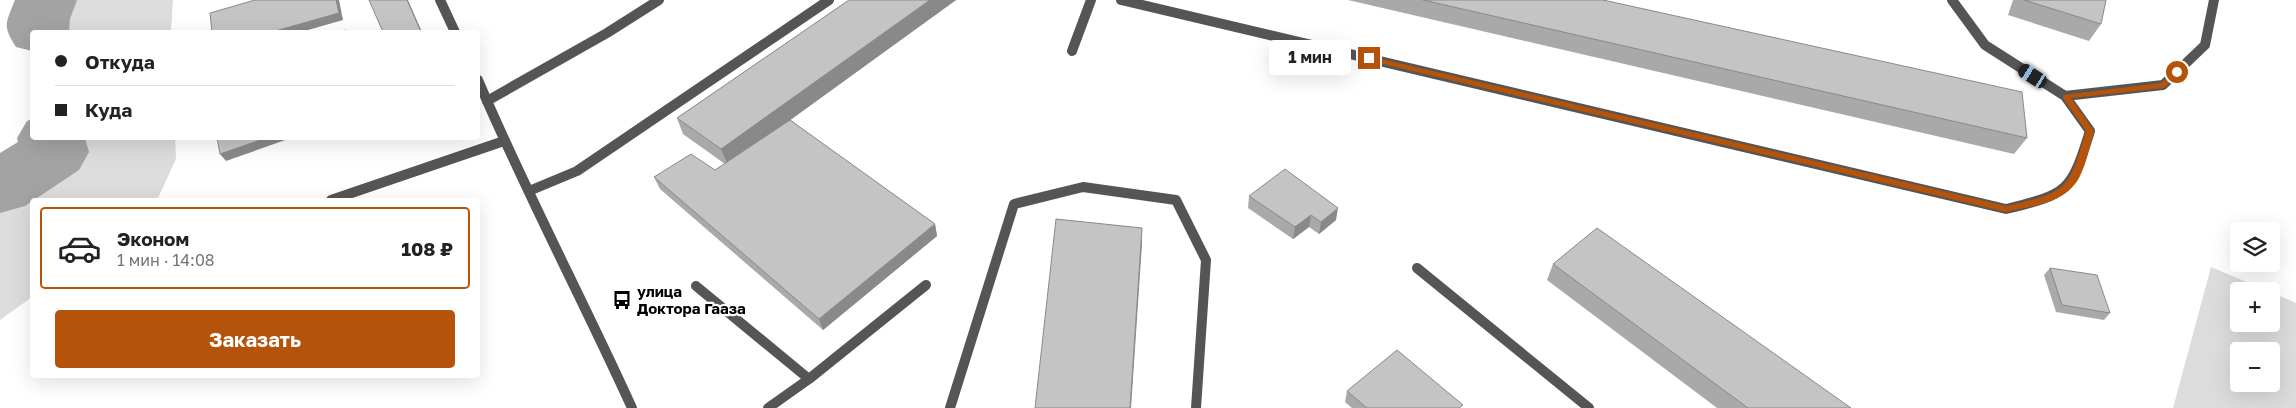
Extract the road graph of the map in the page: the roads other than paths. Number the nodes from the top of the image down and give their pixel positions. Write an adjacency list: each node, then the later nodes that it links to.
1 (440, 0): 8 (street)
2 (659, 0): 12 (street)
3 (829, 0): 14 (street)
4 (1091, 0): 9 (street)
5 (1121, 0): 11 (street)
6 (1952, 0): 11 (street)
7 (2214, 0): 11 (street)
8 (454, 30)
9 (1072, 51)
10 (480, 85): 12 (street)
11 (2065, 96)
12 (487, 101): 13 (street)
13 (504, 140): 14 (street); 15 (street)
14 (529, 191): 20 (street)
15 (337, 198)
16 (1417, 268): 24 (street)
17 (696, 286): 19 (street)
18 (926, 286): 19 (street)
19 (809, 379): 21 (street)
20 (632, 408)
21 (768, 408)
22 (950, 408): 23 (street)
23 (1196, 408)
24 (1588, 408)

